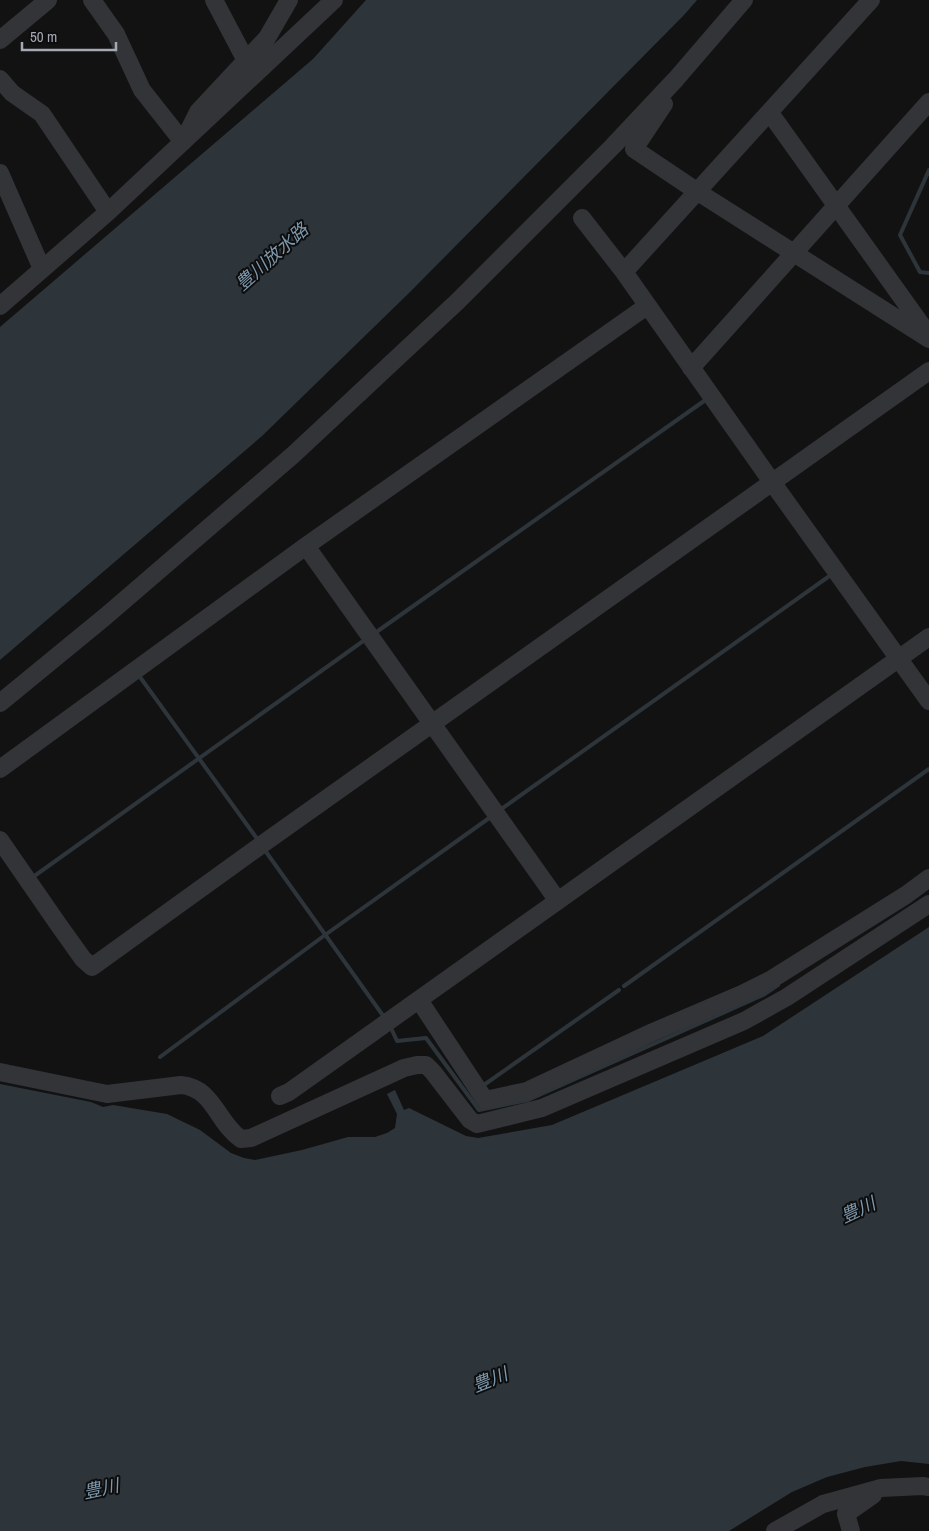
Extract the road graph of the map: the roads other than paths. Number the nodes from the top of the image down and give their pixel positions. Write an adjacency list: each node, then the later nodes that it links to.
1 (48, 0): 8 (street)
2 (92, 0): 15 (street)
3 (214, 0): 9 (street)
4 (289, 0): 9 (street)
5 (334, 0): 15 (street)
6 (744, 0): 11 (street)
7 (871, 0): 14 (street)
8 (0, 40)
9 (250, 58): 15 (street)
10 (0, 79): 12 (street)
11 (676, 79): 17 (street); 34 (street)
12 (6, 98): 19 (street)
13 (929, 102): 18 (street)
14 (770, 113): 17 (street); 18 (street)
15 (183, 142): 19 (street)
16 (0, 173): 22 (street)
17 (698, 192): 21 (street); 23 (street)
18 (836, 204): 21 (street); 26 (street)
19 (108, 212): 22 (street)
20 (582, 218): 23 (street)
21 (793, 252): 26 (street); 27 (street)
22 (42, 269): 24 (street)
23 (624, 272): 25 (street)
24 (0, 305)
25 (647, 306): 27 (street); 30 (street)
26 (929, 338)
27 (691, 368): 29 (street)
28 (929, 370): 29 (street)
29 (772, 482): 32 (street); 35 (street)
30 (306, 546): 35 (street); 36 (street)
31 (929, 637): 32 (street)
32 (898, 658): 33 (street); 39 (street)
33 (929, 701)
34 (0, 703)
35 (433, 724): 37 (street); 39 (street)
36 (0, 769)
37 (0, 840)
38 (929, 878): 41 (street)
39 (558, 901): 41 (street)
40 (929, 904): 42 (street)
41 (419, 1000): 43 (street)
42 (0, 1072)
43 (280, 1096)
44 (929, 1487): 45 (street)
45 (882, 1488): 46 (street); 47 (street)
46 (775, 1531)
47 (851, 1531)

